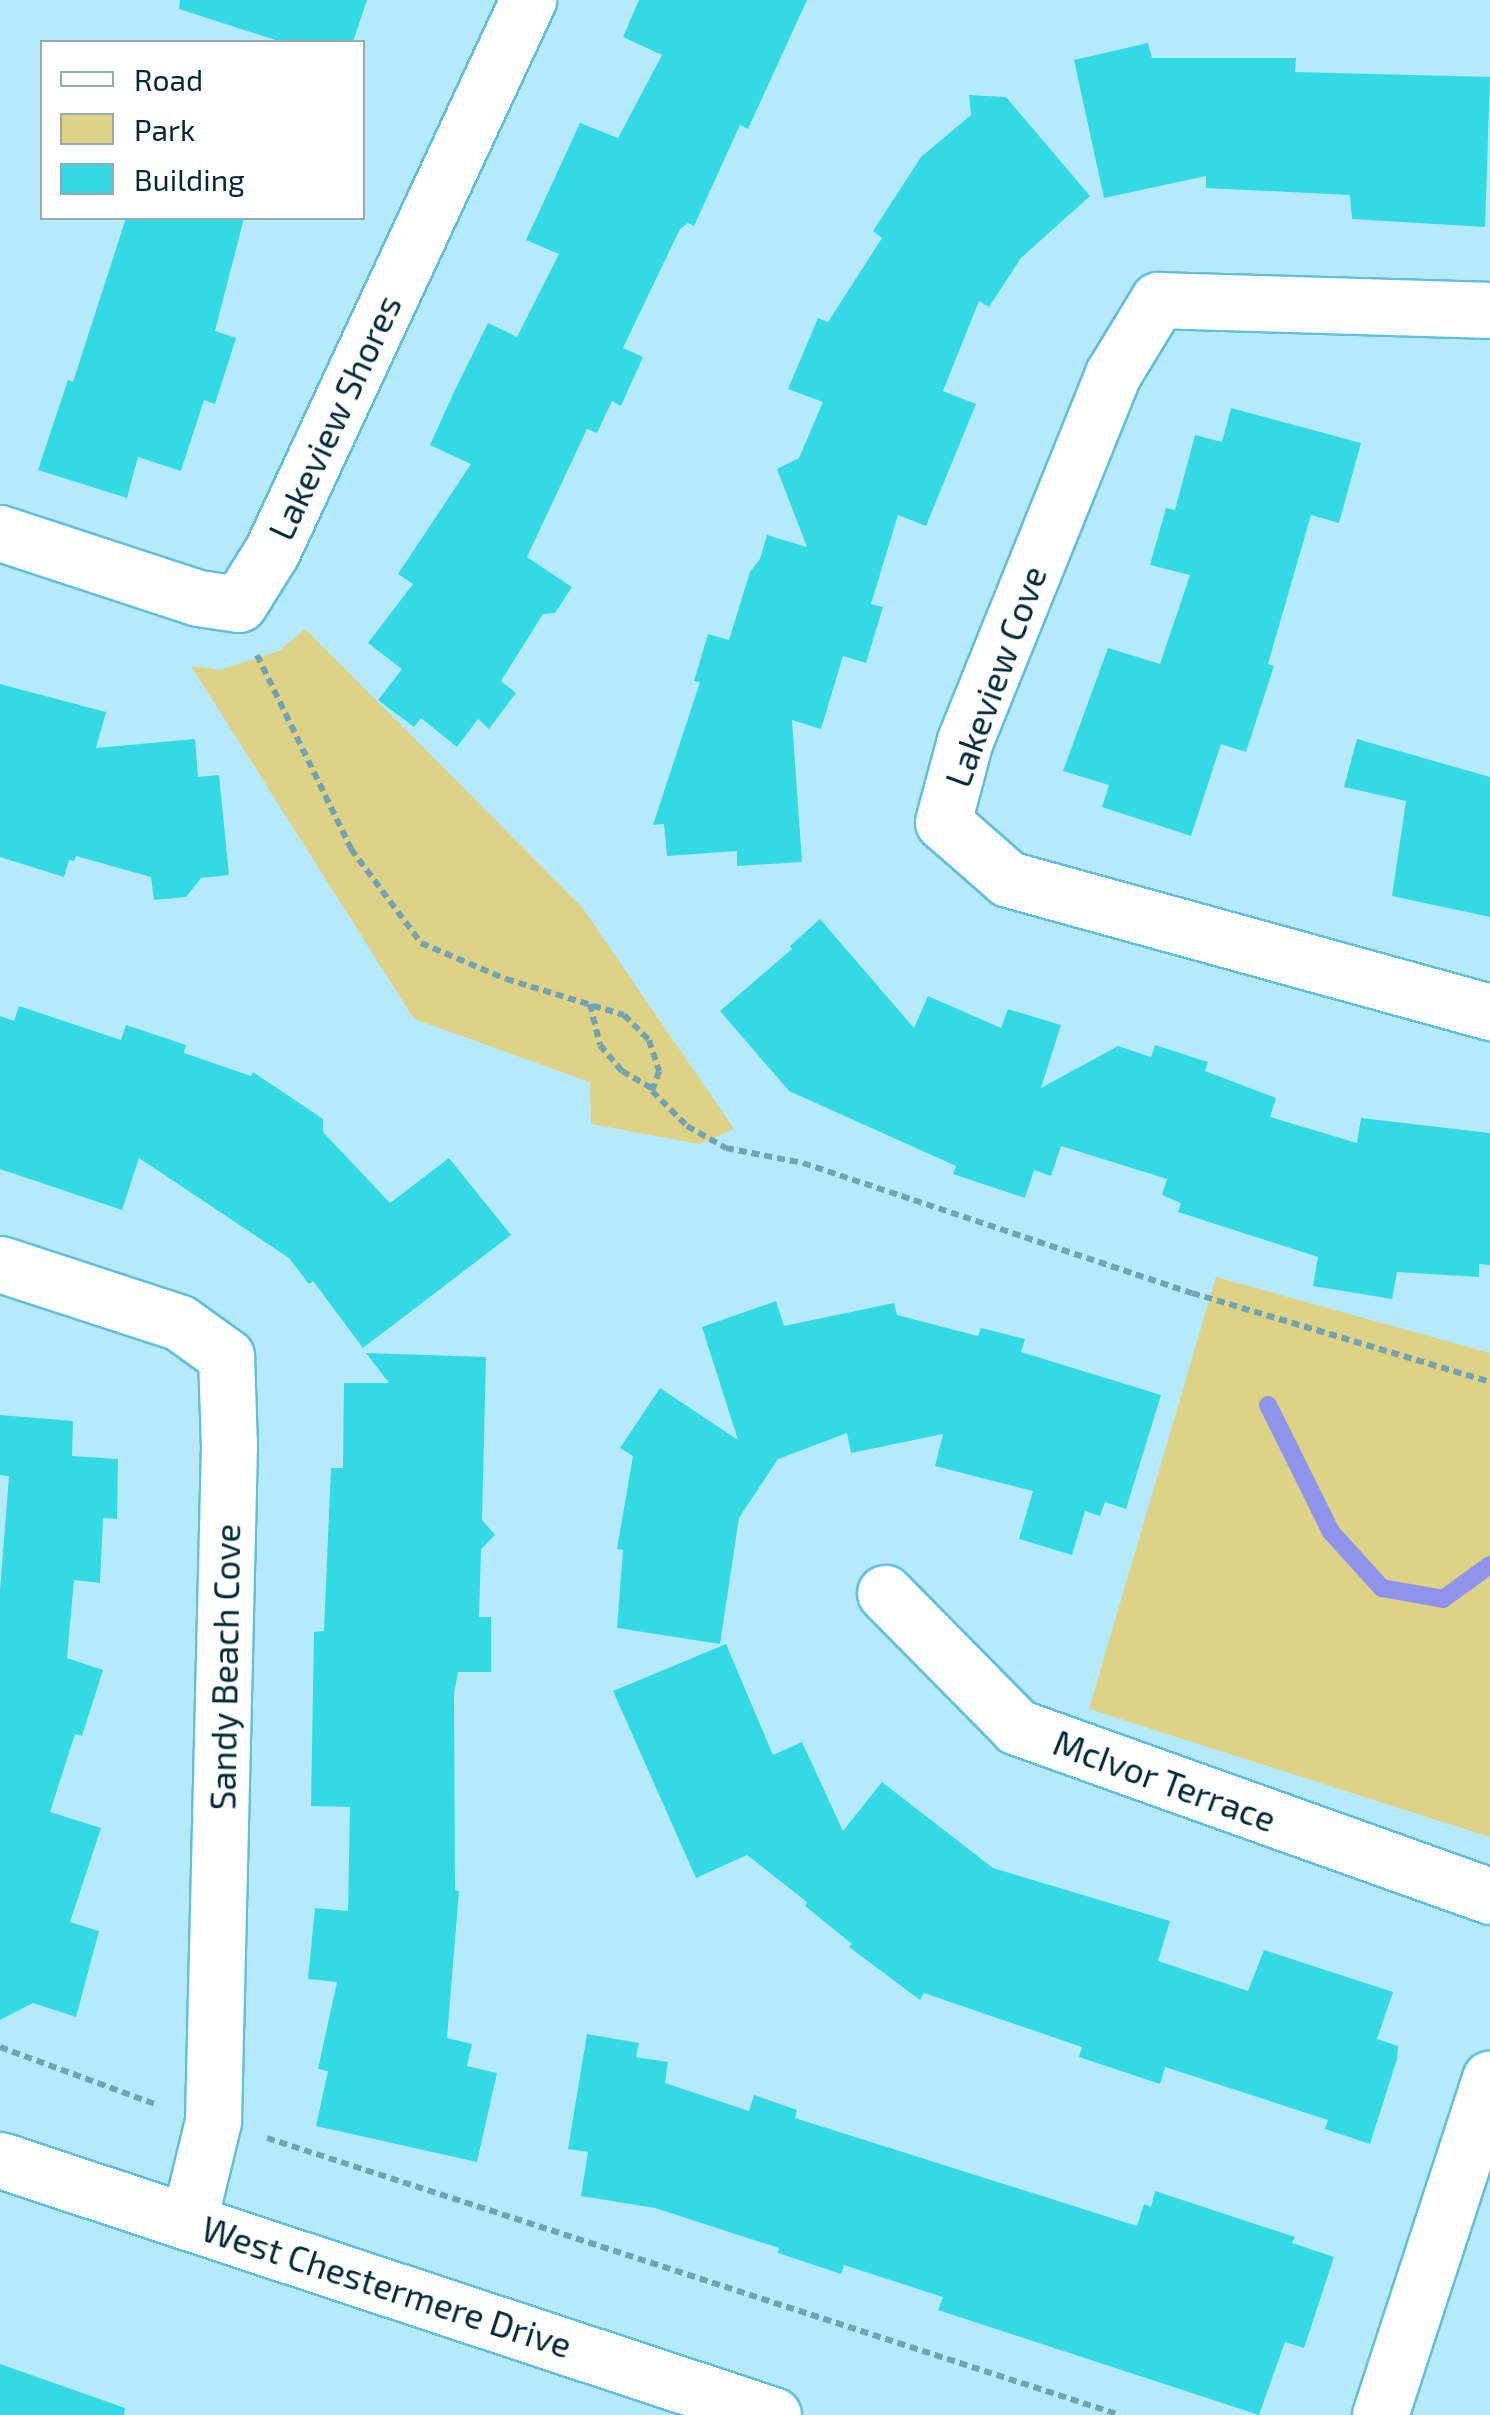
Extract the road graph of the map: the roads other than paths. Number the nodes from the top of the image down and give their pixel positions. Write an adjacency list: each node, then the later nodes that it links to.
1 (528, 0): 3 (street, Lakeview Shores)
2 (1490, 310): 4 (street, Lakeview Cove)
3 (0, 533)
4 (1490, 1012)
5 (0, 1264): 10 (street, Sandy Beach Cove)
6 (885, 1593): 7 (street, McIvor Terrace)
7 (1490, 1896)
8 (1490, 2080): 12 (street)
9 (0, 2160): 10 (street, West Chestermere Drive)
10 (189, 2220): 11 (street, West Chestermere Drive)
11 (773, 2415)
12 (1380, 2415)

